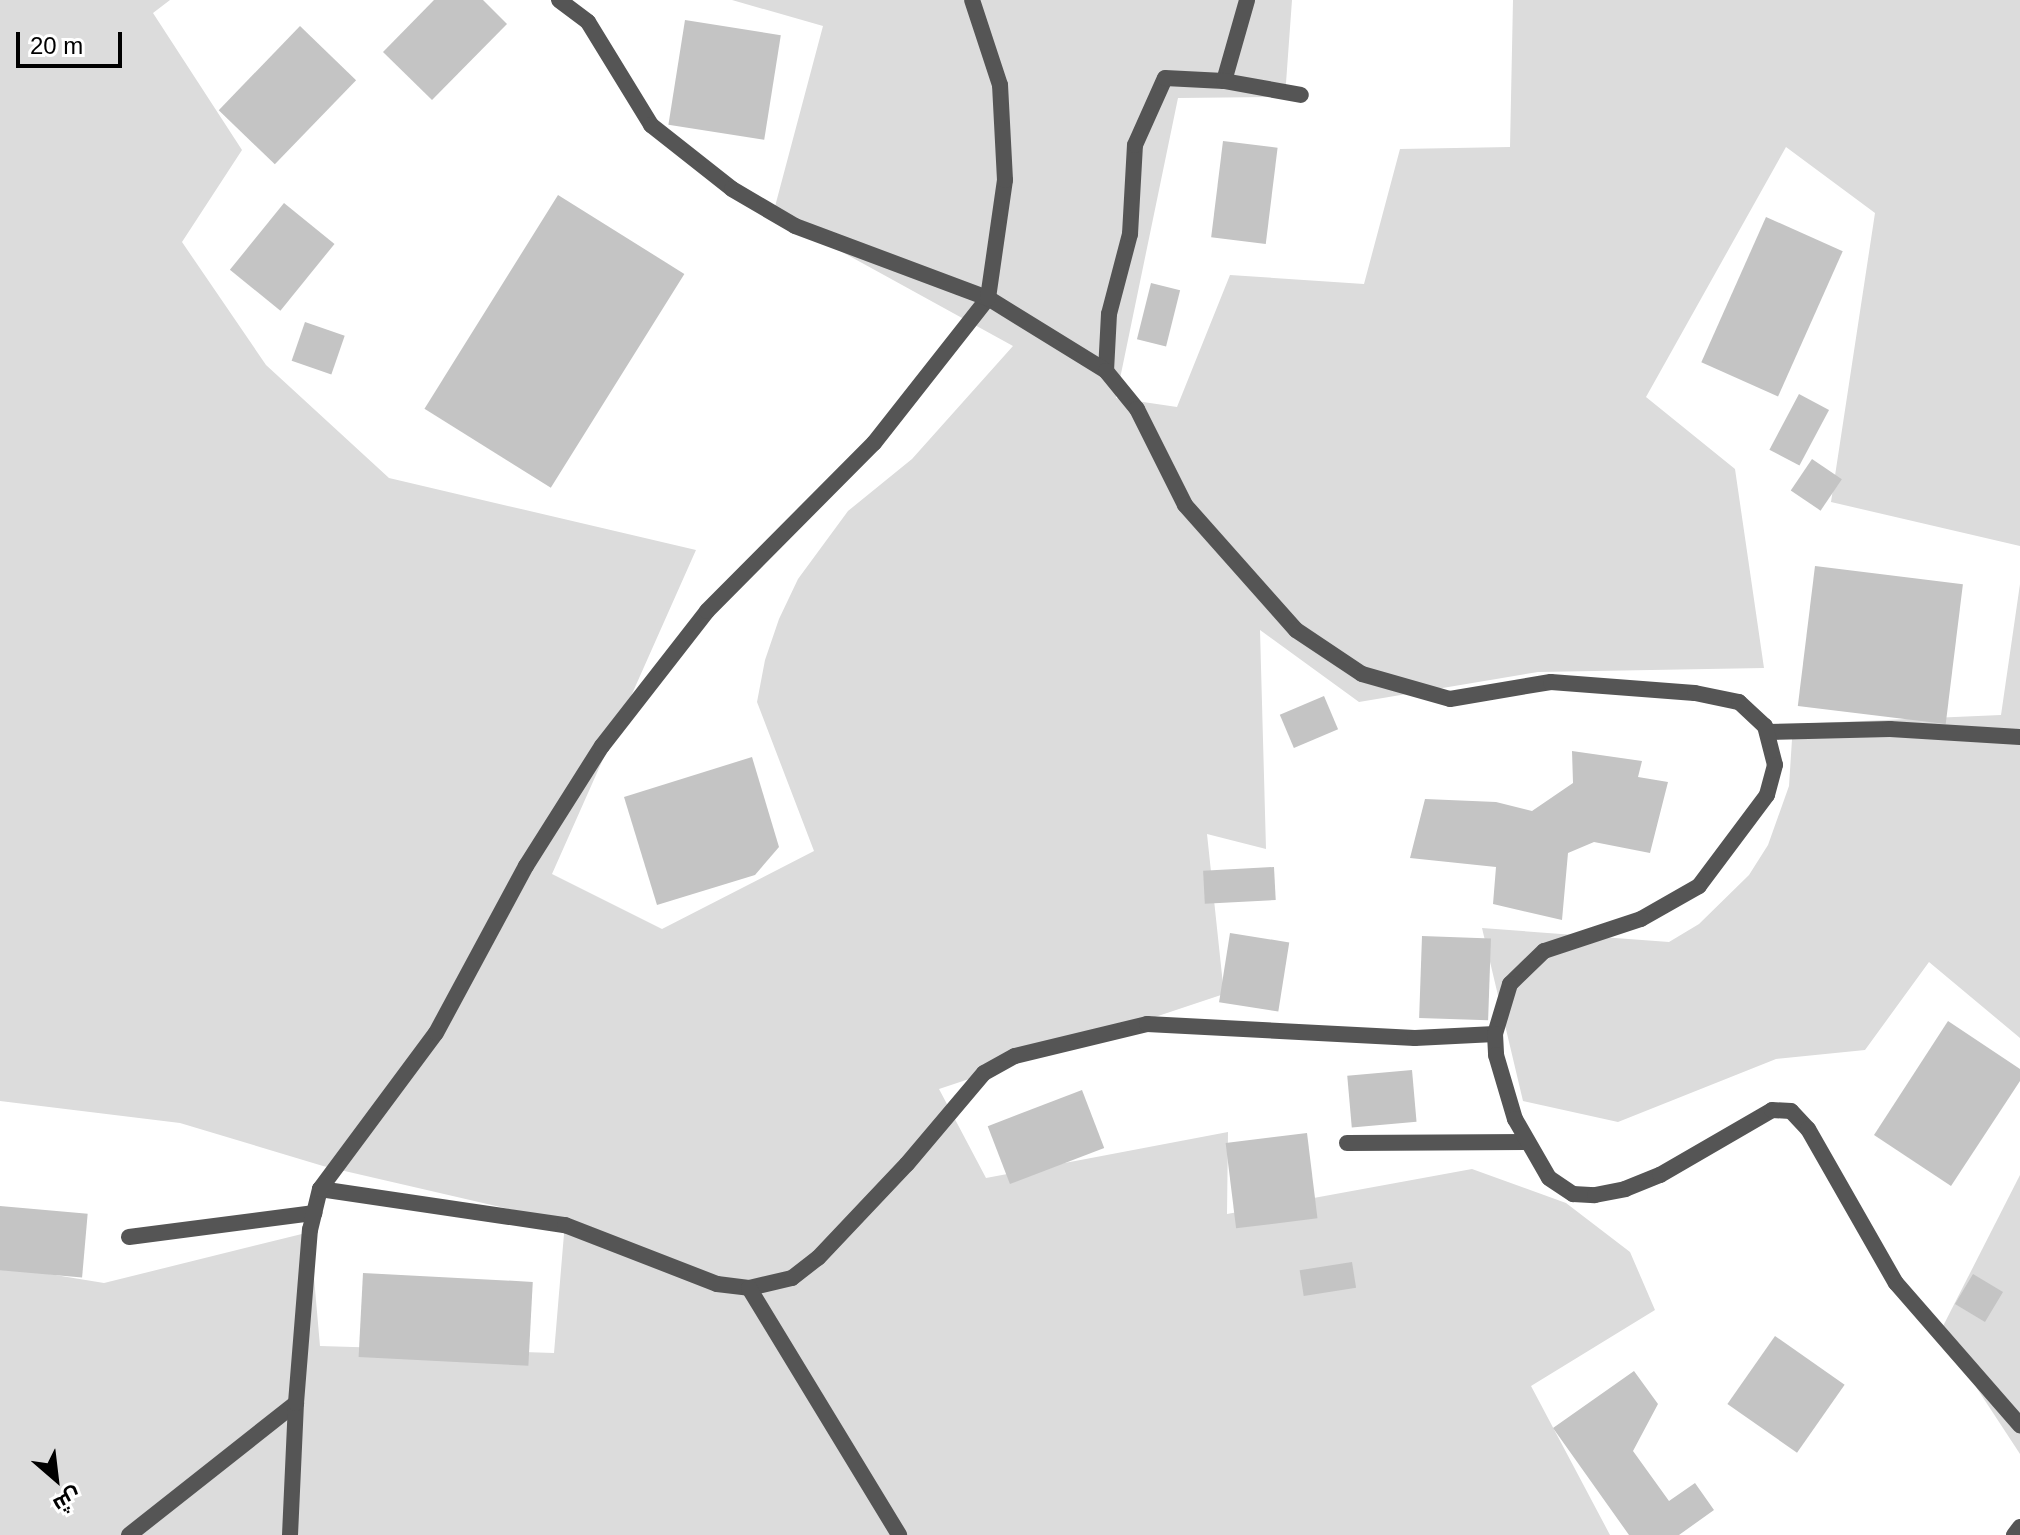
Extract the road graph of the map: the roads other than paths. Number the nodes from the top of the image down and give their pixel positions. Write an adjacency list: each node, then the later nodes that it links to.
1 (559, 0): 6 (street)
2 (972, 0): 6 (street)
3 (1247, 0): 4 (street)
4 (1224, 81): 5 (street); 7 (street)
5 (1301, 95)
6 (988, 298): 7 (street); 13 (street)
7 (1106, 371): 8 (street)
8 (1767, 732): 9 (street); 10 (street)
9 (2020, 737)
10 (1495, 1034): 11 (street); 16 (street)
11 (1527, 1142): 12 (street); 18 (street)
12 (1347, 1143)
13 (320, 1189): 14 (street); 16 (street)
14 (314, 1213): 15 (street); 17 (street)
15 (129, 1237)
16 (749, 1288): 22 (street)
17 (296, 1403): 20 (street); 21 (street)
18 (2020, 1425)
19 (2020, 1527): 23 (street)
20 (129, 1535)
21 (290, 1535)
22 (899, 1535)
23 (2014, 1535)

